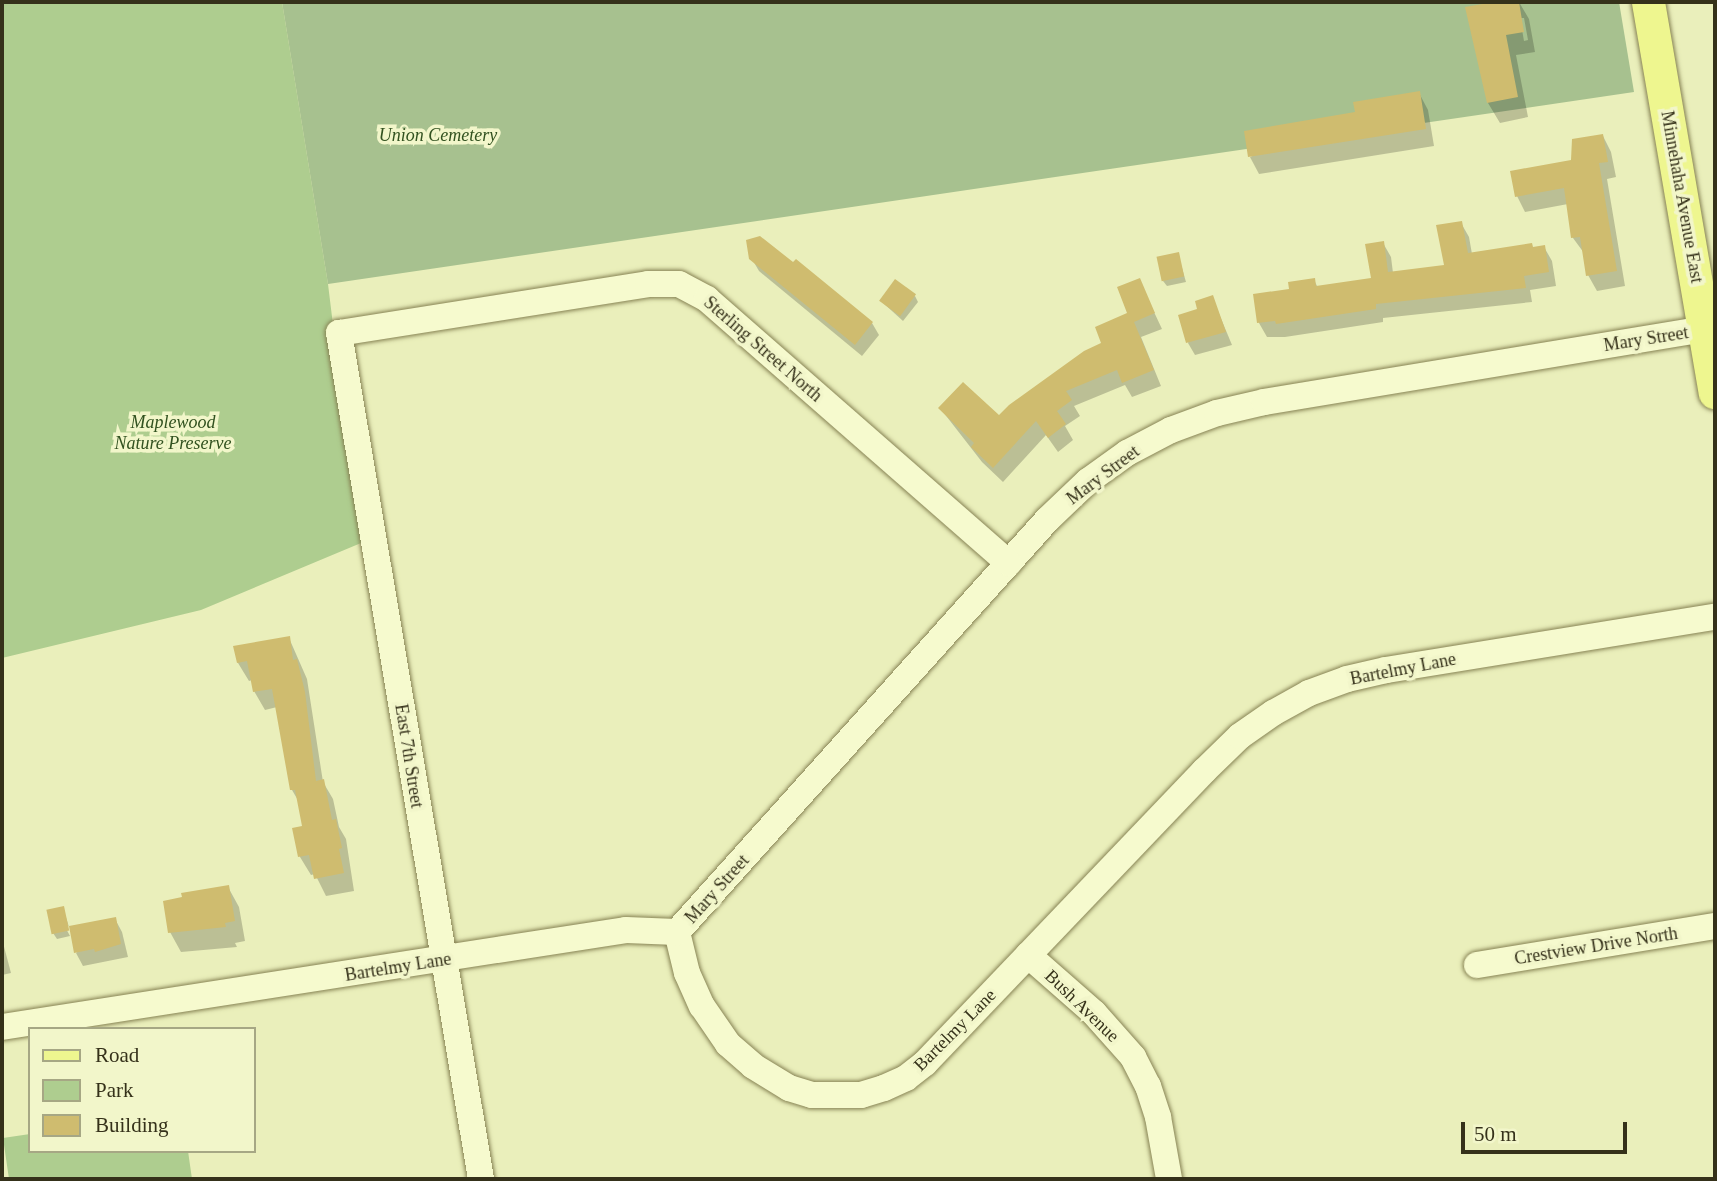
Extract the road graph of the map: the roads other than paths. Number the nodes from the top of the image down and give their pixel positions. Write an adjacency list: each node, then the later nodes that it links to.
1 (1648, 2): 2 (main road, Minnehaha Avenue East)
2 (1704, 329): 4 (main road, Minnehaha Avenue East); 5 (street, Mary Street)
3 (339, 333): 5 (street, Sterling Street North); 10 (street, East 7th Street)
4 (1715, 393)
5 (1009, 563): 8 (street, Mary Street)
6 (1715, 617): 9 (street, Bartelmy Lane)
7 (1715, 926): 11 (street, Crestview Drive North)
8 (677, 932): 9 (street, Bartelmy Lane); 10 (street, Bartelmy Lane)
9 (1028, 955): 14 (street, Bush Avenue)
10 (444, 960): 12 (street, Bartelmy Lane); 13 (street, East 7th Street)
11 (1477, 965)
12 (2, 1027)
13 (481, 1179)
14 (1169, 1179)

